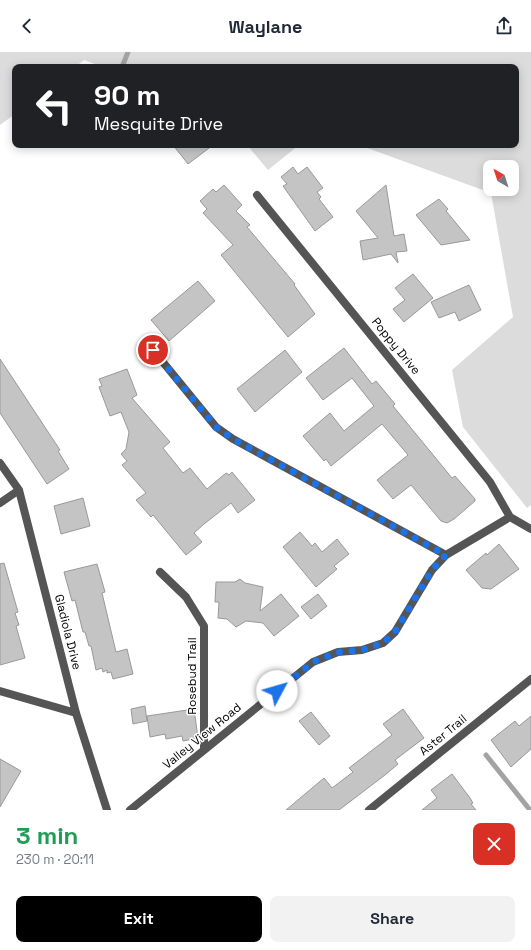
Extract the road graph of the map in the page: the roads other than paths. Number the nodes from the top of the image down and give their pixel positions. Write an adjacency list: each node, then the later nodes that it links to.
1 (257, 194): 6 (street, Poppy Drive)
2 (153, 350): 8 (street)
3 (0, 463): 4 (street, Gladiola Drive)
4 (19, 490): 5 (street); 12 (street, Gladiola Drive)
5 (0, 503)
6 (510, 517): 7 (street); 8 (street, Valley View Road)
7 (531, 529)
8 (446, 555): 13 (street, Valley View Road)
9 (160, 572): 13 (street, Rosebud Trail)
10 (531, 679): 16 (street, Aster Trail)
11 (0, 691): 12 (street)
12 (76, 713): 14 (street, Gladiola Drive)
13 (204, 749): 15 (street, Valley View Road)
14 (106, 810)
15 (130, 810)
16 (369, 810)

